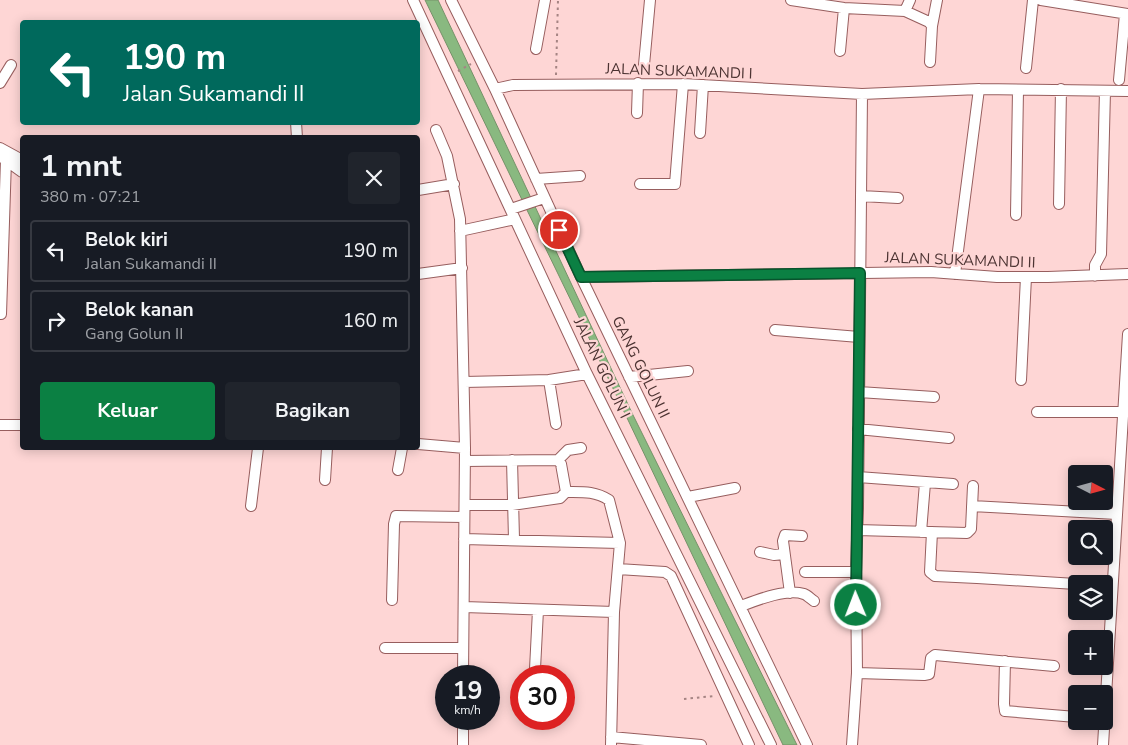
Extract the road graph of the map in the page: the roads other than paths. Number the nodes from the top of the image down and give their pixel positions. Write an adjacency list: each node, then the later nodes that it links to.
1 (413, 0): 48 (street, JALAN GOLUN I)
2 (451, 0): 25 (street, GANG GOLUN II)
3 (544, 0): 14 (street)
4 (650, 0): 18 (street)
5 (793, 0): 10 (street)
6 (910, 0): 11 (street)
7 (937, 0): 13 (street)
8 (1033, 0): 19 (street)
9 (1041, 0): 12 (street)
10 (844, 8): 11 (street); 15 (street)
11 (905, 11): 13 (street)
12 (1126, 14): 20 (street)
13 (932, 26): 16 (street)
14 (536, 48)
15 (840, 51)
16 (930, 62)
17 (11, 65): 21 (street)
18 (644, 65)
19 (1026, 68)
20 (1119, 80)
21 (0, 83)
22 (638, 83): 23 (street, JALAN SUKAMANDI I); 25 (street, JALAN SUKAMANDI I); 32 (street)
23 (684, 84): 24 (street, JALAN SUKAMANDI I); 42 (street)
24 (703, 85): 31 (street, JALAN SUKAMANDI I); 34 (street)
25 (495, 89): 40 (street, GANG GOLUN II)
26 (979, 89): 27 (street, JALAN SUKAMANDI I); 31 (street, JALAN SUKAMANDI I); 54 (street)
27 (1018, 90): 28 (street, JALAN SUKAMANDI I); 49 (street)
28 (1061, 90): 29 (street, JALAN SUKAMANDI I); 47 (street)
29 (1104, 91): 30 (street, JALAN SUKAMANDI I); 56 (street)
30 (1128, 91)
31 (862, 94): 44 (street)
32 (637, 113)
33 (436, 130): 41 (street)
34 (700, 133)
35 (0, 148): 37 (street)
36 (3, 158): 38 (street); 59 (street)
37 (20, 159)
38 (20, 171)
39 (580, 176): 40 (street)
40 (536, 179): 46 (street, GANG GOLUN II)
41 (454, 184): 43 (street); 50 (street)
42 (640, 184)
43 (420, 190)
44 (861, 196): 45 (street); 52 (street)
45 (898, 198)
46 (542, 199): 48 (street); 57 (street, GANG GOLUN II)
47 (1059, 204)
48 (513, 214): 50 (street); 65 (street, JALAN GOLUN I)
49 (1016, 215)
50 (460, 231): 51 (street)
51 (462, 268): 53 (street); 70 (street)
52 (860, 273): 54 (street, JALAN SUKAMANDI II); 57 (street, JALAN SUKAMANDI II); 62 (street)
53 (420, 274)
54 (954, 274): 58 (street, JALAN SUKAMANDI II)
55 (1128, 274): 56 (street, JALAN SUKAMANDI II)
56 (1095, 276): 58 (street, JALAN SUKAMANDI II)
57 (581, 277): 66 (street, GANG GOLUN II)
58 (1026, 277): 68 (street)
59 (1, 314)
60 (775, 330): 62 (street)
61 (1128, 334): 63 (street)
62 (859, 336): 71 (street)
63 (1128, 339): 69 (street)
64 (688, 371): 66 (street)
65 (587, 374): 67 (street); 140 (street, JALAN GOLUN I)
66 (629, 377): 97 (street, GANG GOLUN II)
67 (549, 380): 70 (street); 75 (street)
68 (1022, 380)
69 (1126, 381): 74 (street)
70 (464, 382): 81 (street)
71 (859, 392): 72 (street); 78 (street)
72 (934, 397)
73 (1037, 412): 74 (street)
74 (1122, 412): 102 (street)
75 (556, 424)
76 (0, 425): 77 (street)
77 (20, 425)
78 (858, 429): 79 (street); 90 (street)
79 (949, 438)
80 (420, 444): 81 (street)
81 (465, 448): 88 (street)
82 (581, 448): 87 (street)
83 (258, 450): 100 (street)
84 (327, 450): 91 (street)
85 (402, 450): 89 (street)
86 (512, 460): 87 (street); 88 (street); 99 (street)
87 (558, 460): 96 (street)
88 (465, 461): 98 (street)
89 (398, 470)
90 (858, 477): 92 (street); 104 (street)
91 (325, 480)
92 (925, 483): 93 (street); 105 (street)
93 (953, 484)
94 (973, 486): 101 (street)
95 (735, 488): 97 (street)
96 (566, 492): 99 (street); 109 (street)
97 (688, 496): 120 (street, GANG GOLUN II)
98 (465, 504): 99 (street); 103 (street)
99 (512, 505): 108 (street)
100 (251, 506)
101 (972, 506): 102 (street); 105 (street)
102 (1117, 514): 115 (street)
103 (464, 517): 107 (street); 118 (street)
104 (857, 530): 105 (street); 114 (street)
105 (926, 532): 116 (street)
106 (802, 536): 111 (street)
107 (464, 539): 108 (street); 121 (street)
108 (514, 540): 109 (street)
109 (620, 543): 112 (street)
110 (760, 552): 111 (street)
111 (784, 554): 117 (street)
112 (618, 569): 123 (street); 139 (street)
113 (805, 572): 114 (street)
114 (856, 572): 131 (street)
115 (1109, 575)
116 (1068, 584)
117 (790, 593): 119 (street); 120 (street)
118 (392, 600)
119 (814, 601)
120 (741, 606): 141 (street, GANG GOLUN II)
121 (464, 607): 122 (street); 126 (street)
122 (538, 610): 123 (street); 129 (street)
123 (614, 612): 136 (street)
124 (1107, 620): 132 (street)
125 (385, 648): 126 (street)
126 (463, 648): 128 (street)
127 (1006, 661): 130 (street); 131 (street); 133 (street)
128 (463, 665)
129 (535, 665)
130 (1054, 666)
131 (857, 673): 142 (street)
132 (1105, 685)
133 (1068, 716)
134 (463, 730): 137 (street)
135 (1104, 730): 143 (street)
136 (611, 741): 138 (street)
137 (463, 745)
138 (701, 745)
139 (749, 745)
140 (771, 745)
141 (807, 745)
142 (852, 745)
143 (1103, 745)

